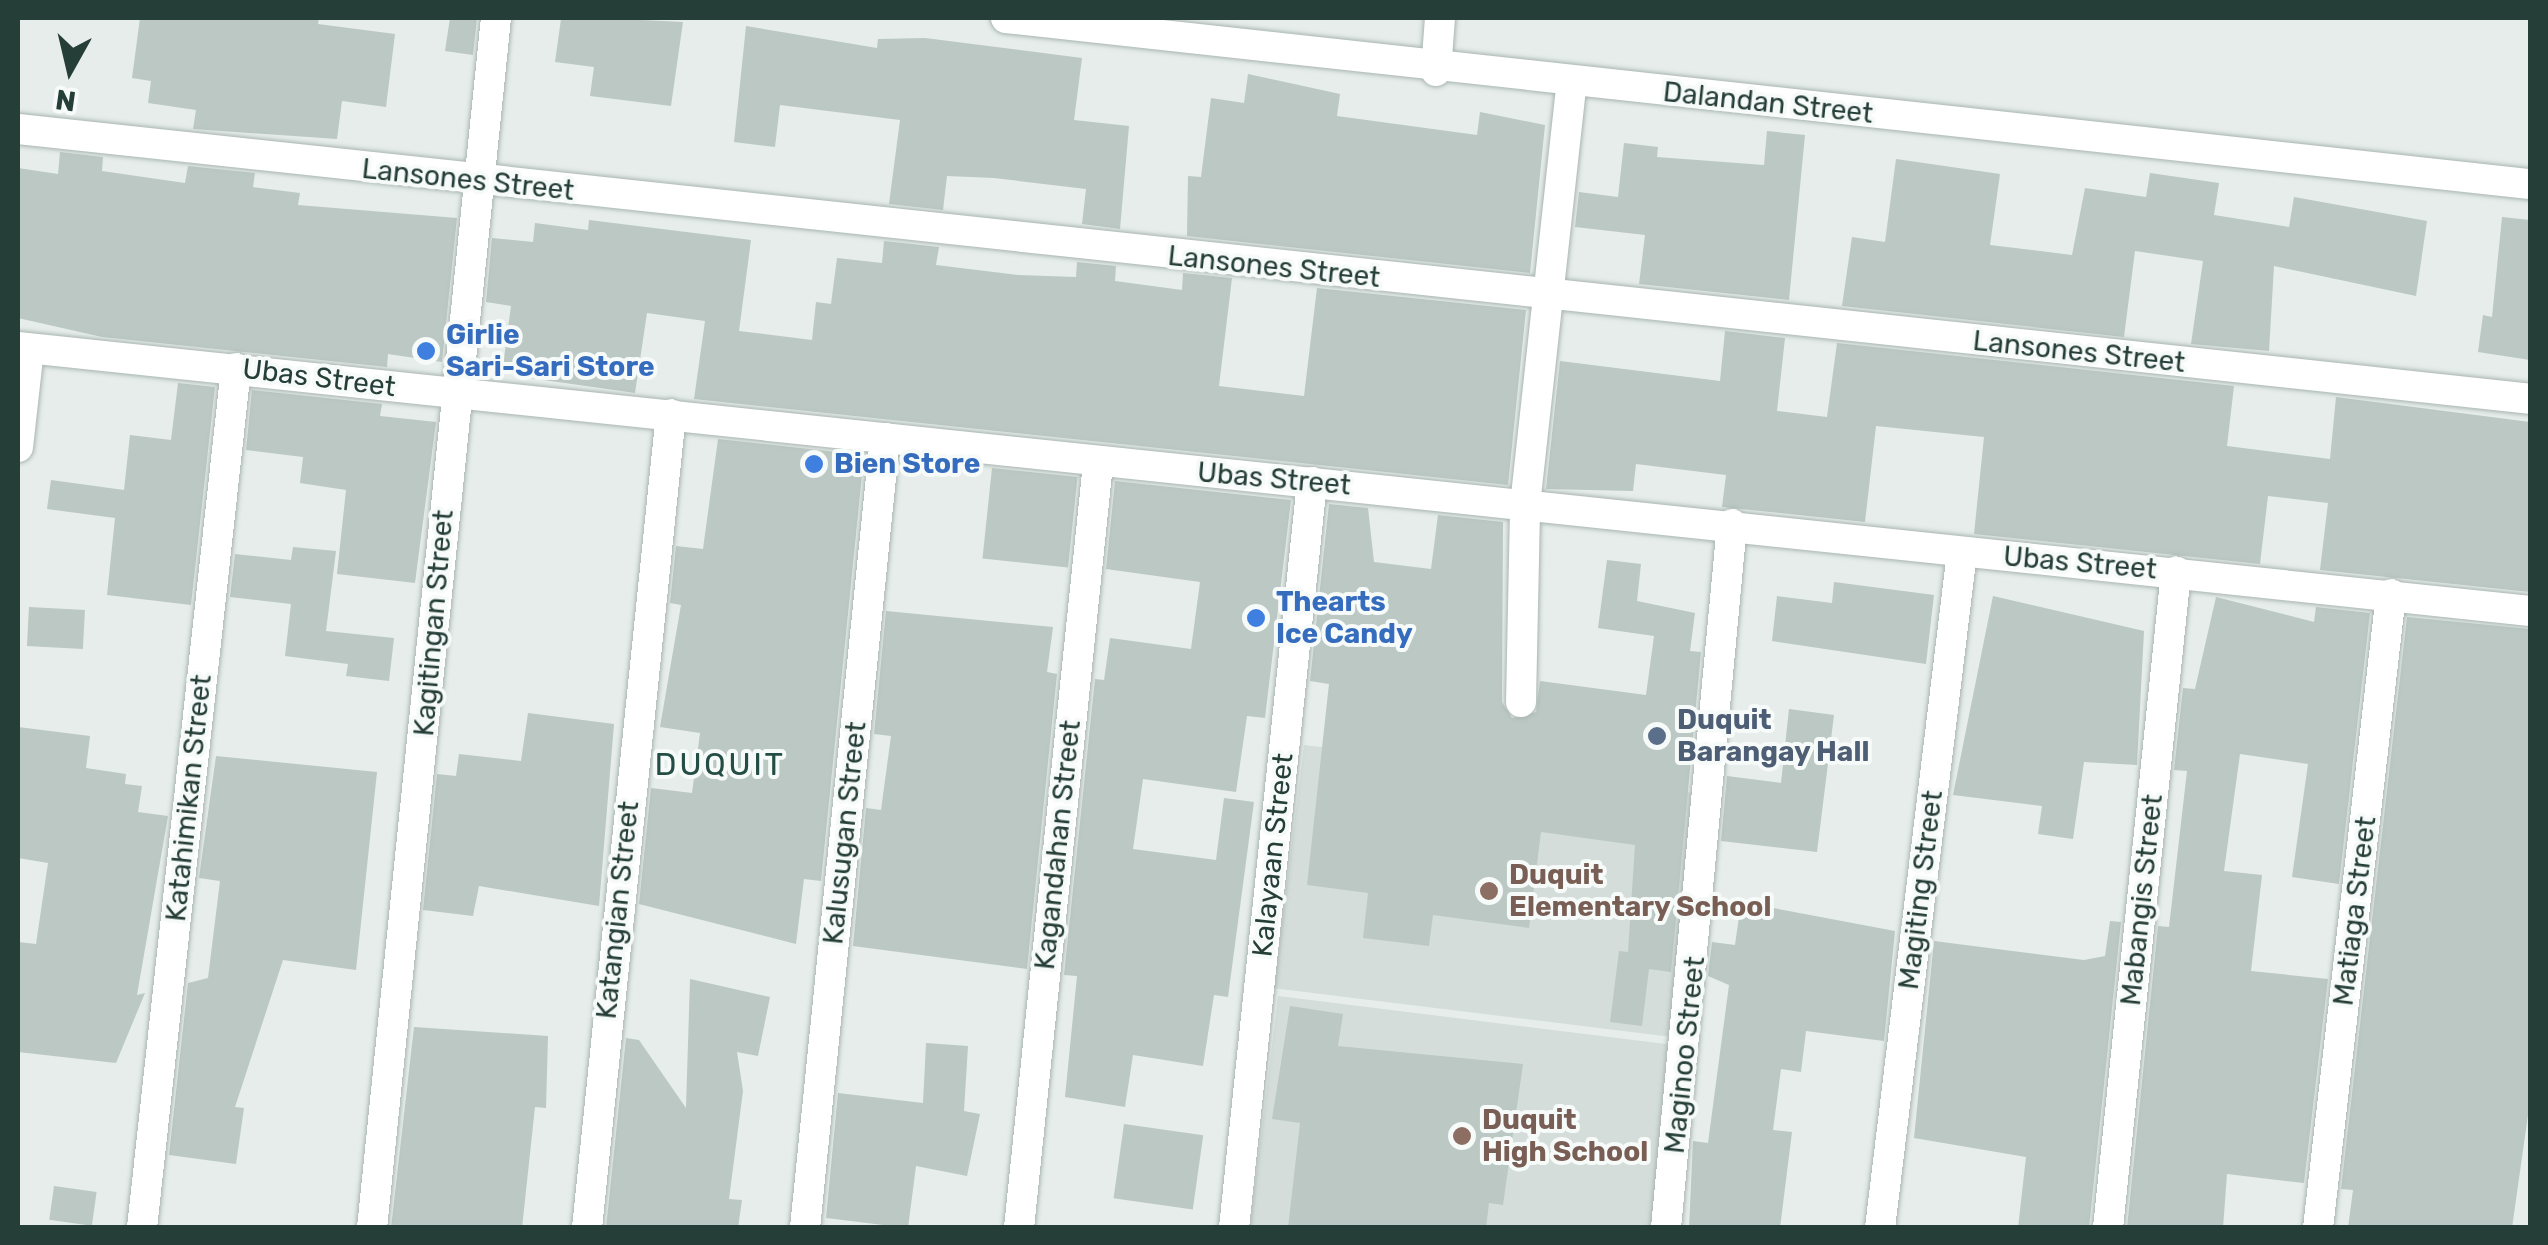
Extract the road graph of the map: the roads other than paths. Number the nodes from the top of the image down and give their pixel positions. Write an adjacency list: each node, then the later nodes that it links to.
1 (496, 18): 7 (street, Kagitingan Street)
2 (1006, 18): 4 (street, Dalandan Street)
3 (1440, 18): 4 (street)
4 (1436, 71): 5 (street, Dalandan Street)
5 (1572, 82): 8 (street, Dalandan Street); 9 (street)
6 (18, 129): 7 (street, Lansones Street)
7 (477, 181): 9 (street, Lansones Street); 12 (street, Kagitingan Street)
8 (2530, 184)
9 (1552, 297): 13 (street, Lansones Street); 19 (street)
10 (23, 348): 11 (street, Ubas Street); 16 (street)
11 (236, 368): 12 (street, Ubas Street); 26 (street, Katahimikan Street)
12 (456, 395): 14 (street, Ubas Street); 27 (street, Kagitingan Street)
13 (2530, 399)
14 (671, 414): 15 (street, Ubas Street); 28 (street, Katangian Street)
15 (885, 438): 17 (street, Ubas Street); 29 (street, Kalusugan Street)
16 (18, 447)
17 (1098, 463): 18 (street, Ubas Street); 30 (street, Kagandahan Street)
18 (1312, 482): 19 (street, Ubas Street); 31 (street, Kalayaan Street)
19 (1526, 505): 20 (street, Ubas Street); 25 (street)
20 (1732, 524): 21 (street, Ubas Street); 32 (street, Maginoo Street)
21 (1962, 552): 22 (street, Ubas Street); 33 (street, Magiting Street)
22 (2176, 572): 23 (street, Ubas Street); 34 (street, Mabangis Street)
23 (2391, 594): 24 (street, Ubas Street); 35 (street, Matiaga Street)
24 (2530, 611)
25 (1520, 702)
26 (142, 1228)
27 (372, 1228)
28 (587, 1228)
29 (805, 1228)
30 (1019, 1228)
31 (1234, 1228)
32 (1666, 1228)
33 (1880, 1228)
34 (2108, 1228)
35 (2318, 1228)

